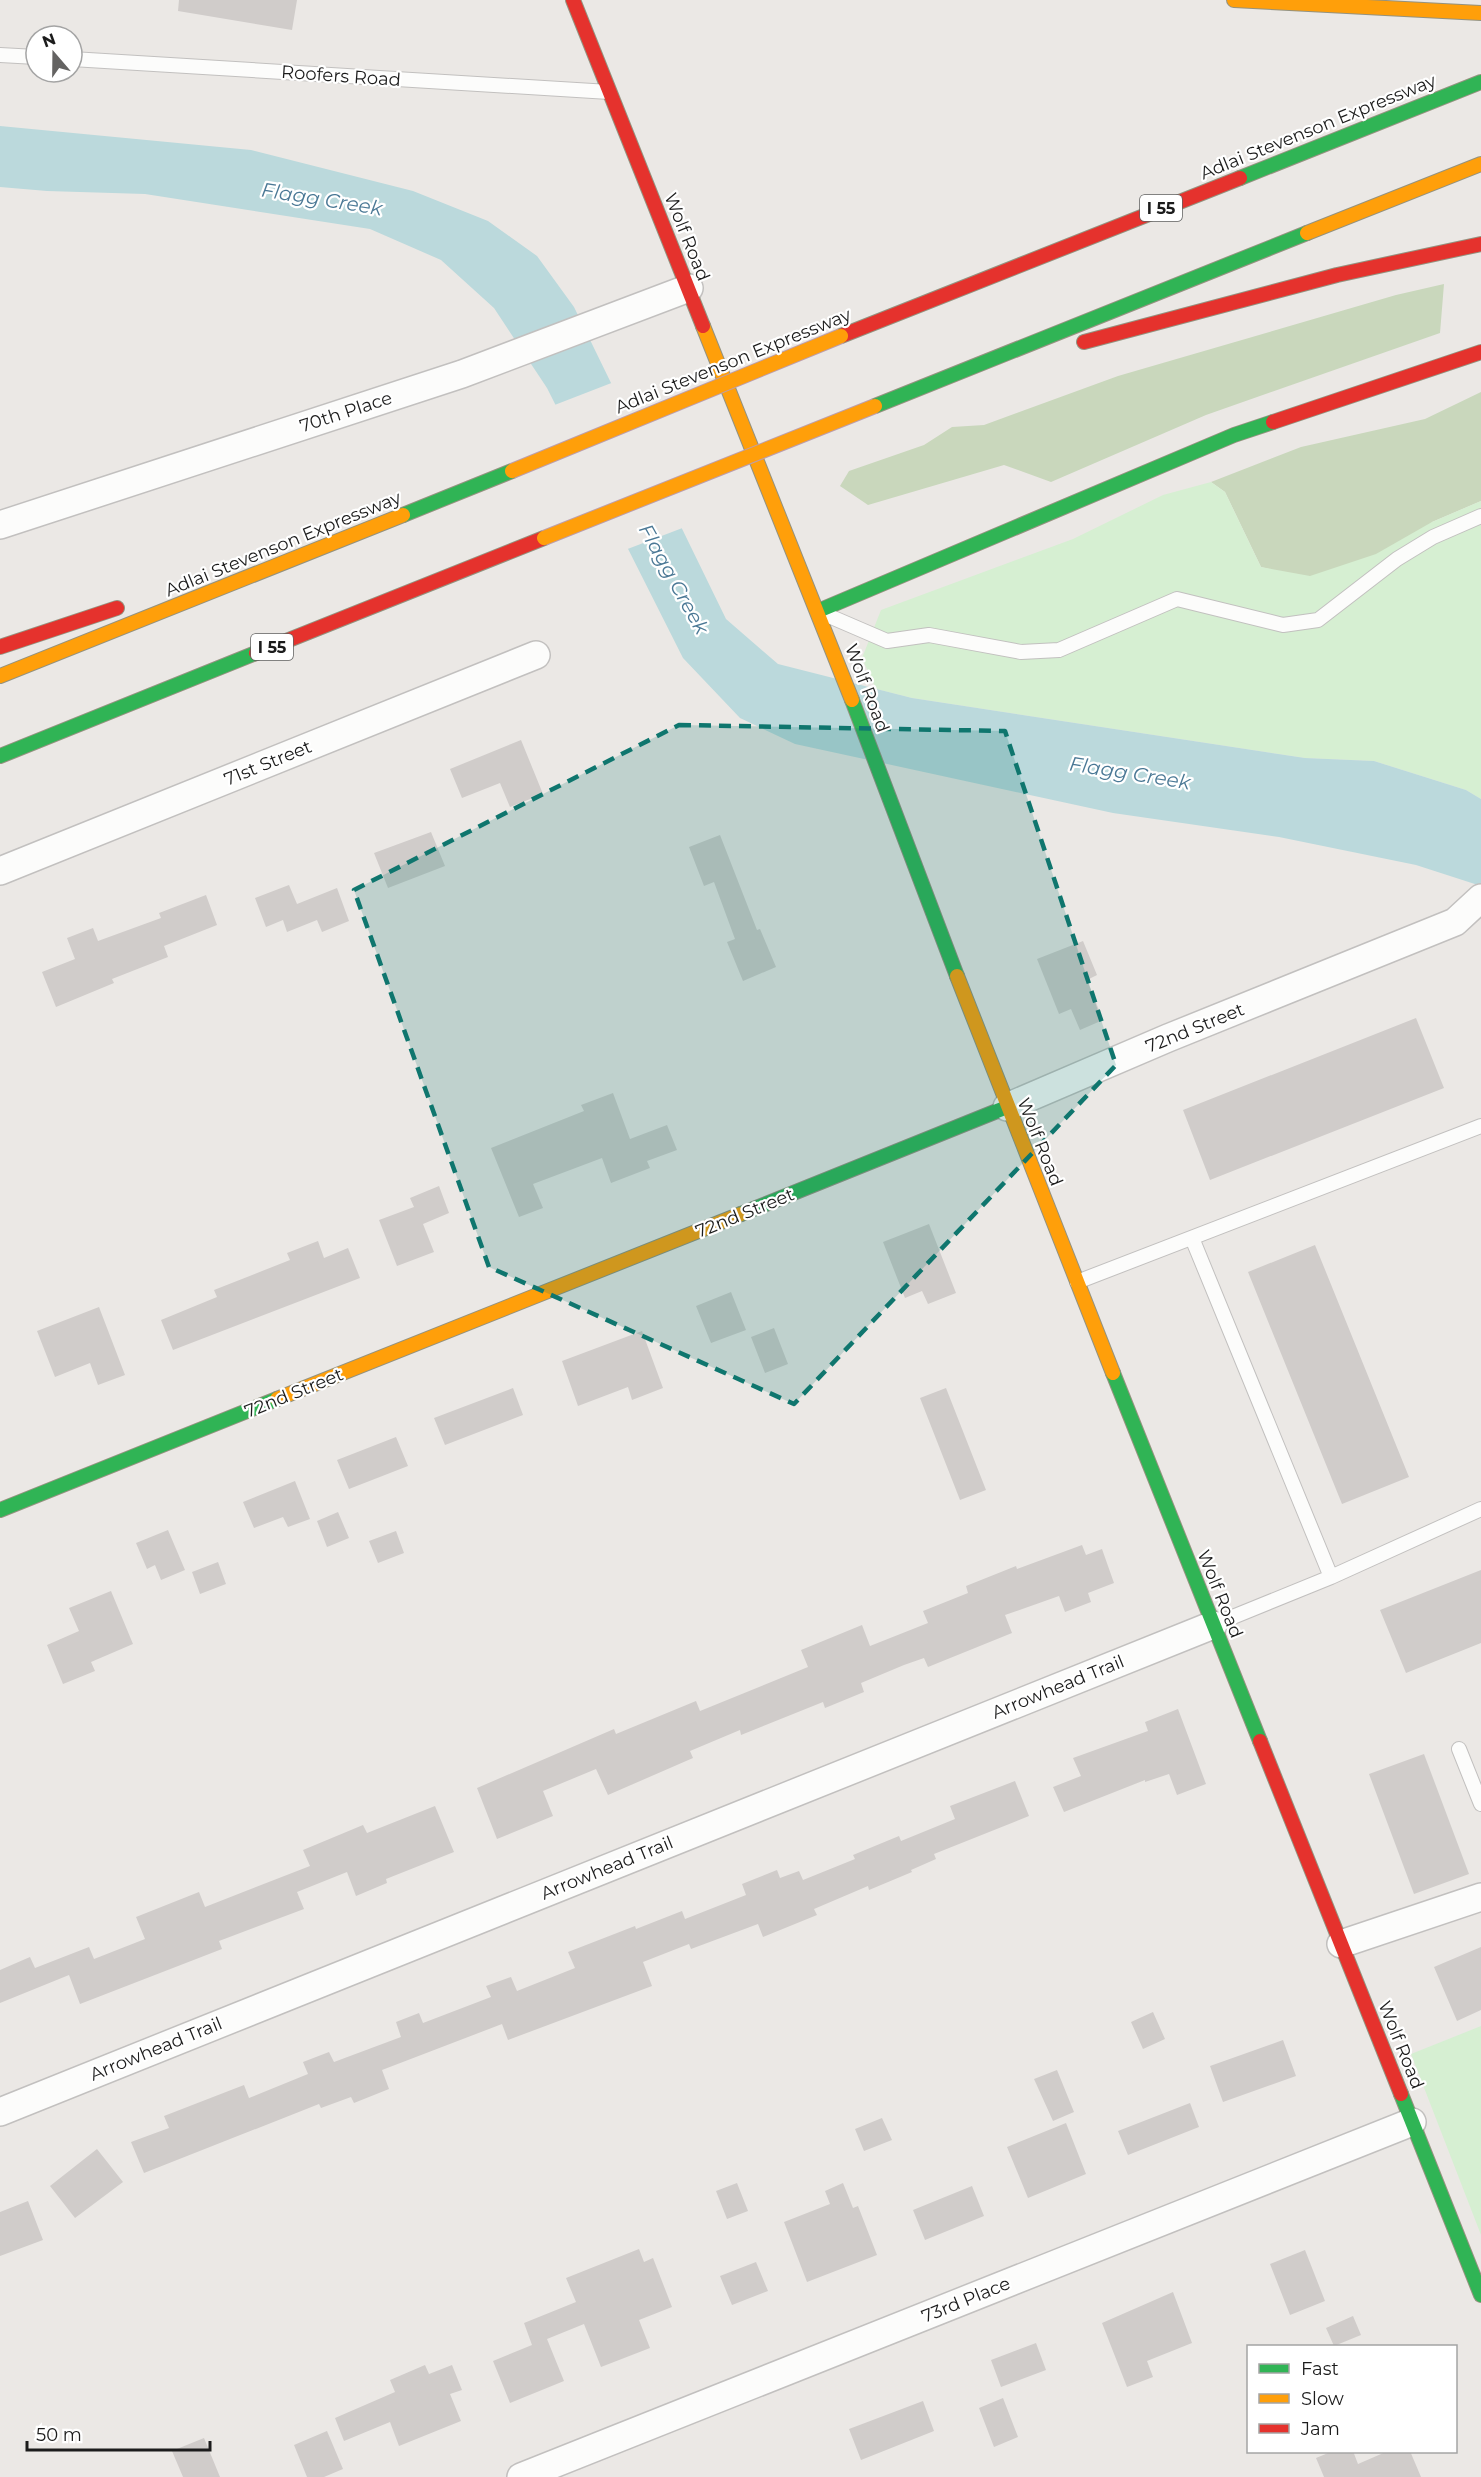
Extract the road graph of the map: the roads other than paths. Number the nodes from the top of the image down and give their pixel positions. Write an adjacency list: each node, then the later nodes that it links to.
1 (573, 0): 8 (main road, Wolf Road)
2 (1234, 0): 3 (main road)
3 (1481, 13)
4 (0, 55): 5 (lane)
5 (24, 56)
6 (84, 60): 8 (lane, Roofers Road)
7 (1481, 82): 14 (main road, Adlai Stevenson Expressway / I 55, bridge)
8 (611, 92): 11 (main road, Wolf Road)
9 (1481, 164): 13 (main road, I 55)
10 (1481, 244): 13 (main road)
11 (688, 288): 16 (street, 70th Place); 19 (main road, Wolf Road)
12 (1481, 352): 19 (main road)
13 (941, 380): 23 (main road, I 55, bridge)
14 (443, 500): 17 (main road); 22 (main road, Adlai Stevenson Expressway / I 55)
15 (1481, 516): 19 (lane)
16 (0, 525)
17 (210, 577)
18 (132, 603): 20 (main road)
19 (818, 611): 26 (main road, Wolf Road)
20 (0, 647)
21 (536, 655): 24 (street, 71st Street)
22 (0, 676)
23 (0, 756)
24 (0, 871)
25 (1481, 898): 26 (street, 72nd Street)
26 (1007, 1107): 29 (main road, Wolf Road); 31 (main road, 72nd Street)
27 (1481, 1126): 28 (lane)
28 (1192, 1238): 29 (lane); 32 (lane)
29 (1077, 1282): 33 (main road, Wolf Road)
30 (1481, 1509): 32 (lane)
31 (0, 1510)
32 (1331, 1577): 33 (lane)
33 (1214, 1625): 37 (main road, Wolf Road); 38 (street, Arrowhead Trail)
34 (1459, 1749): 35 (lane)
35 (1481, 1804)
36 (1481, 1897): 37 (street)
37 (1341, 1944): 39 (main road, Wolf Road)
38 (0, 2112)
39 (1412, 2122): 40 (main road, Wolf Road); 41 (street, 73rd Place)
40 (1481, 2295)
41 (521, 2477)

